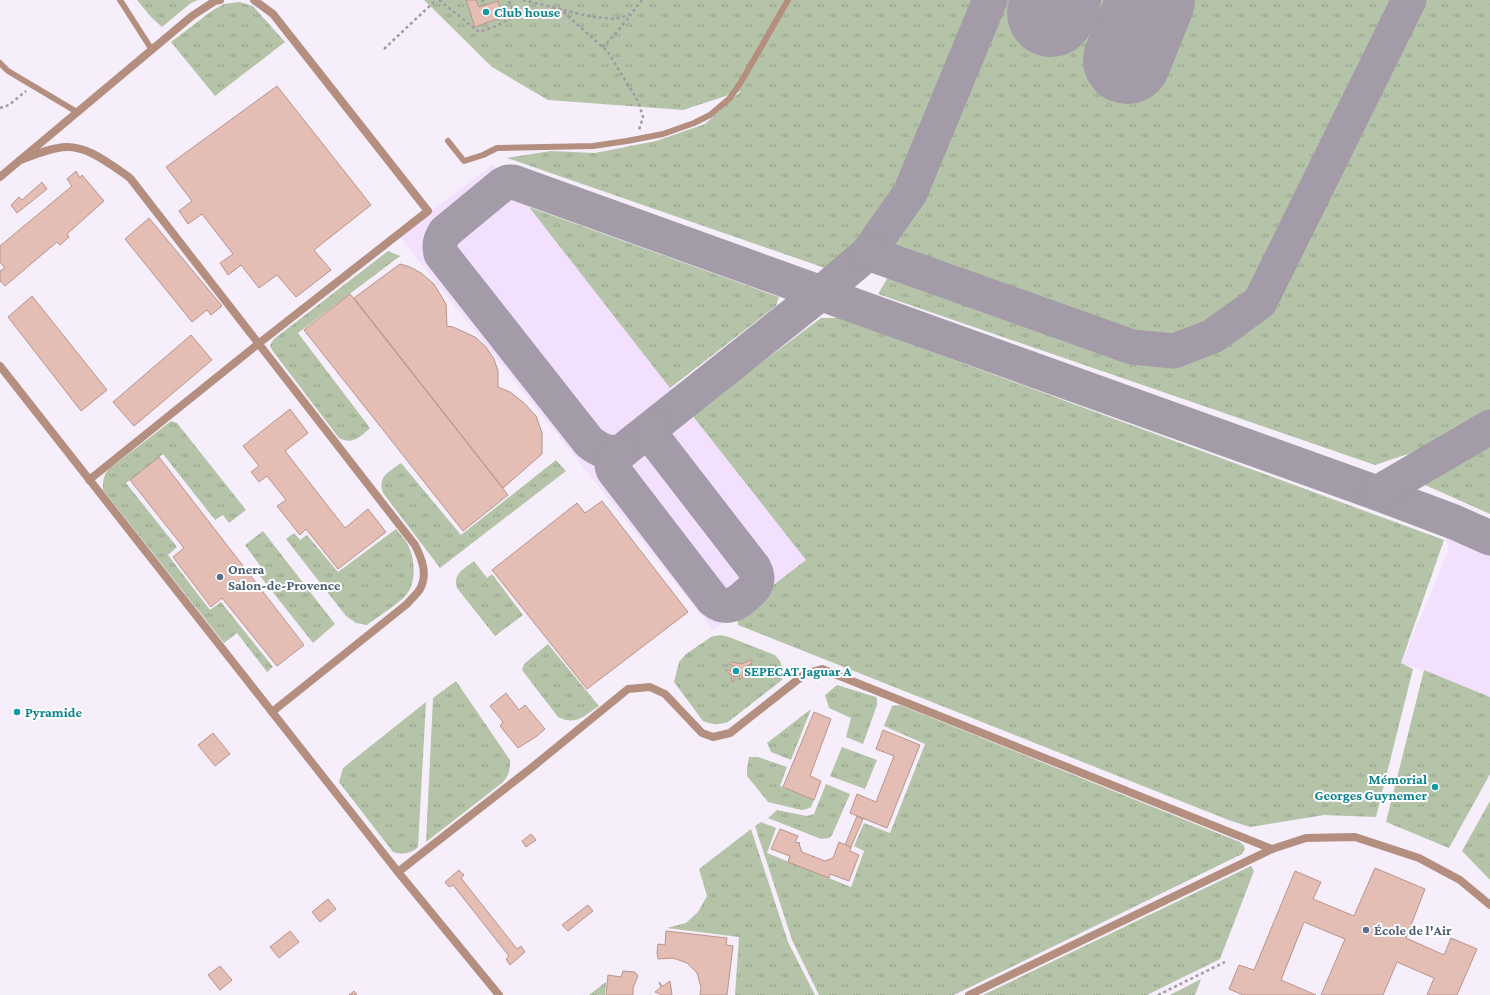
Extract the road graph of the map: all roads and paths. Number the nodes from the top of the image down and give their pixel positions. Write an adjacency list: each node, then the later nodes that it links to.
1 (120, 0): 16 (lane)
2 (220, 0): 16 (street)
3 (254, 0): 25 (street)
4 (436, 0): 15 (path)
5 (439, 0): 7 (path)
6 (485, 0): 11 (path)
7 (508, 0)
8 (523, 0): 12 (path)
9 (642, 0): 13 (path)
10 (788, 0): 22 (lane)
11 (481, 1)
12 (559, 8): 13 (path); 14 (path)
13 (631, 14): 14 (path)
14 (602, 47): 22 (path)
15 (384, 49)
16 (152, 50): 20 (street)
17 (0, 63): 18 (lane)
18 (32, 85): 19 (path); 20 (lane)
19 (0, 108)
20 (78, 112): 23 (street)
21 (448, 141): 22 (lane)
22 (627, 141)
23 (20, 160): 24 (street); 25 (street)
24 (0, 177)
25 (258, 344): 27 (street); 28 (street)
26 (0, 366): 27 (street)
27 (89, 480): 28 (street)
28 (272, 712): 30 (street)
29 (1272, 849): 30 (street); 31 (street); 34 (street)
30 (398, 872): 33 (street)
31 (1490, 905)
32 (1225, 962): 35 (path)
33 (499, 995)
34 (969, 995)
35 (1158, 995)

